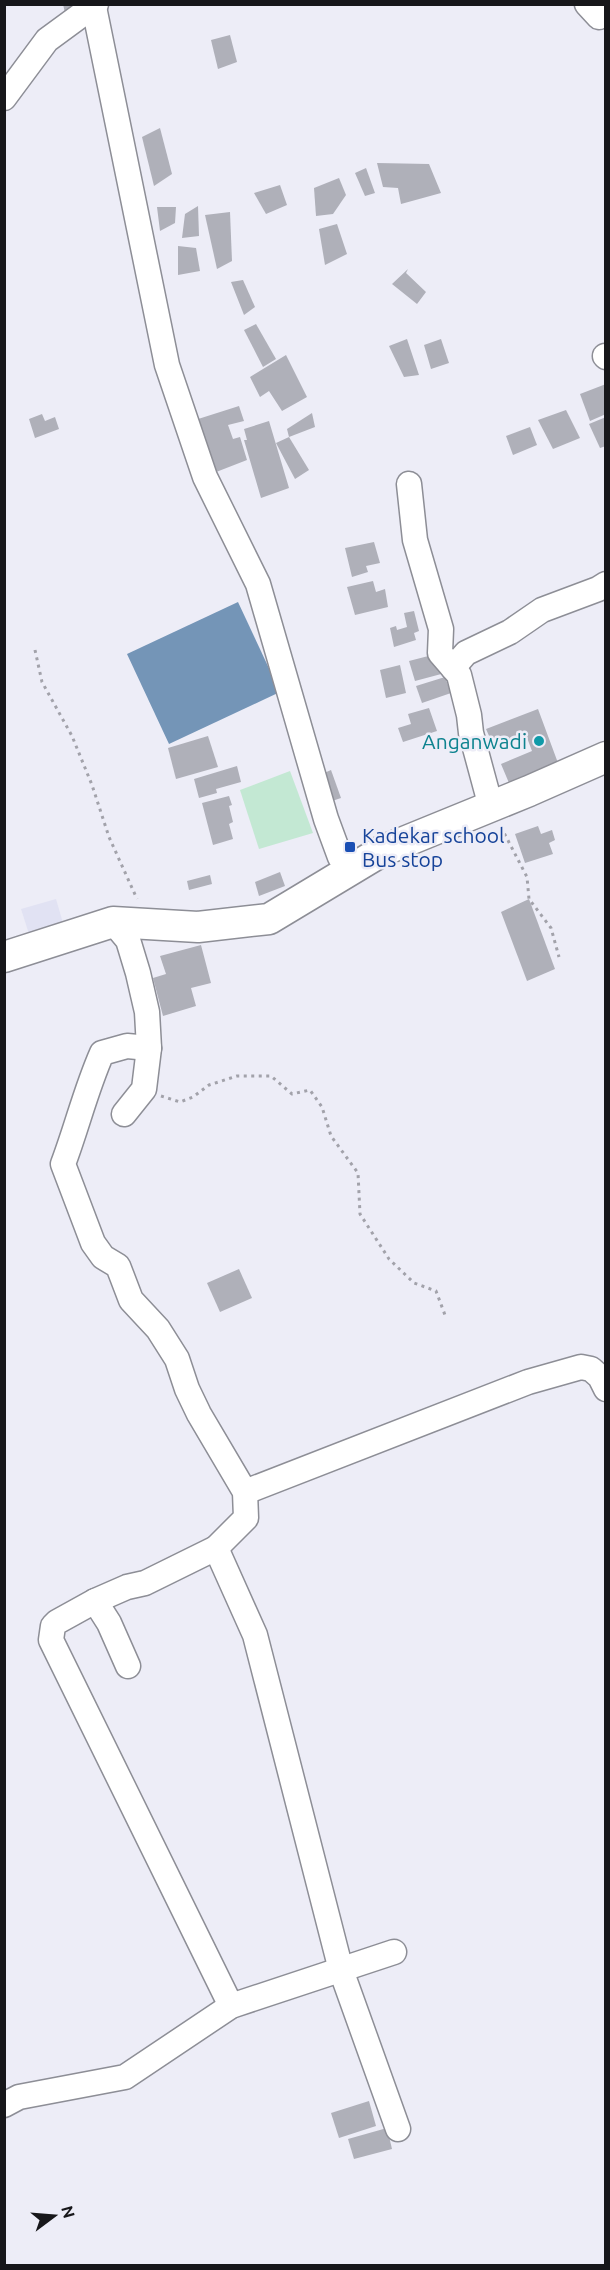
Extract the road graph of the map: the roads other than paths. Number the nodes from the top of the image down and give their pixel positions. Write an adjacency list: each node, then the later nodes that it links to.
1 (586, 4): 3 (street)
2 (95, 6): 4 (street); 10 (street)
3 (606, 13)
4 (4, 98)
5 (409, 484): 7 (street)
6 (606, 584): 7 (street)
7 (453, 668): 9 (street)
8 (606, 757): 9 (main road)
9 (490, 807): 10 (main road)
10 (353, 869): 11 (main road)
11 (113, 922): 12 (main road); 13 (street)
12 (4, 957)
13 (149, 1048): 14 (street); 16 (street)
14 (124, 1114)
15 (606, 1389): 16 (street)
16 (245, 1492): 17 (street)
17 (216, 1548): 18 (street); 21 (street)
18 (95, 1601): 19 (street); 22 (street)
19 (128, 1666)
20 (394, 1952): 21 (street)
21 (341, 1970): 22 (street); 24 (street)
22 (231, 2006): 23 (street)
23 (4, 2105)
24 (398, 2130)

